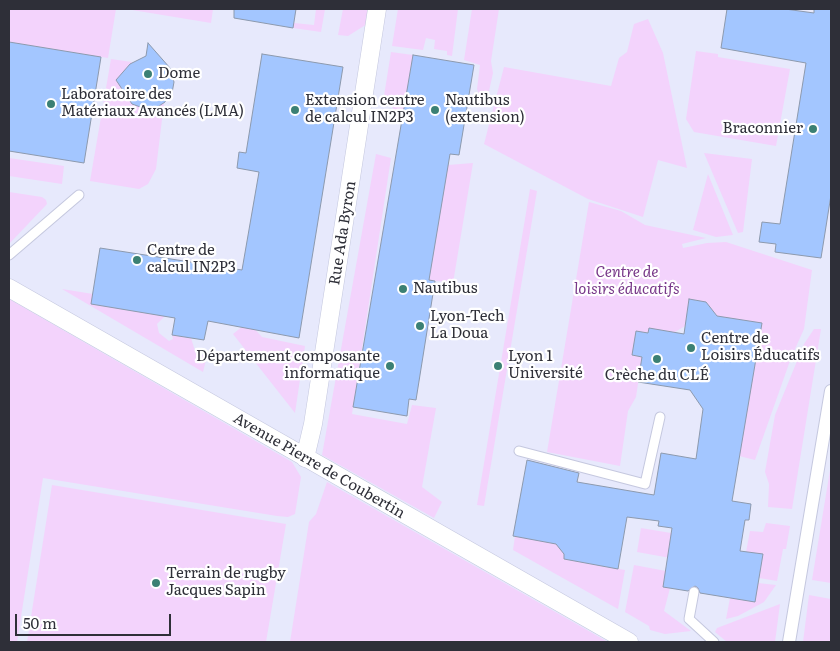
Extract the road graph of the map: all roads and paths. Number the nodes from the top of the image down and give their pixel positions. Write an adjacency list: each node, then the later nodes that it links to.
1 (377, 9): 8 (street, Rue Ada Byron)
2 (79, 196): 3 (lane)
3 (9, 255)
4 (9, 288): 8 (street, Avenue Pierre de Coubertin)
5 (831, 390): 12 (street)
6 (660, 417): 7 (lane)
7 (519, 450)
8 (305, 458): 10 (street, Avenue Pierre de Coubertin)
9 (694, 592): 11 (lane)
10 (629, 642)
11 (714, 642)
12 (789, 642)

